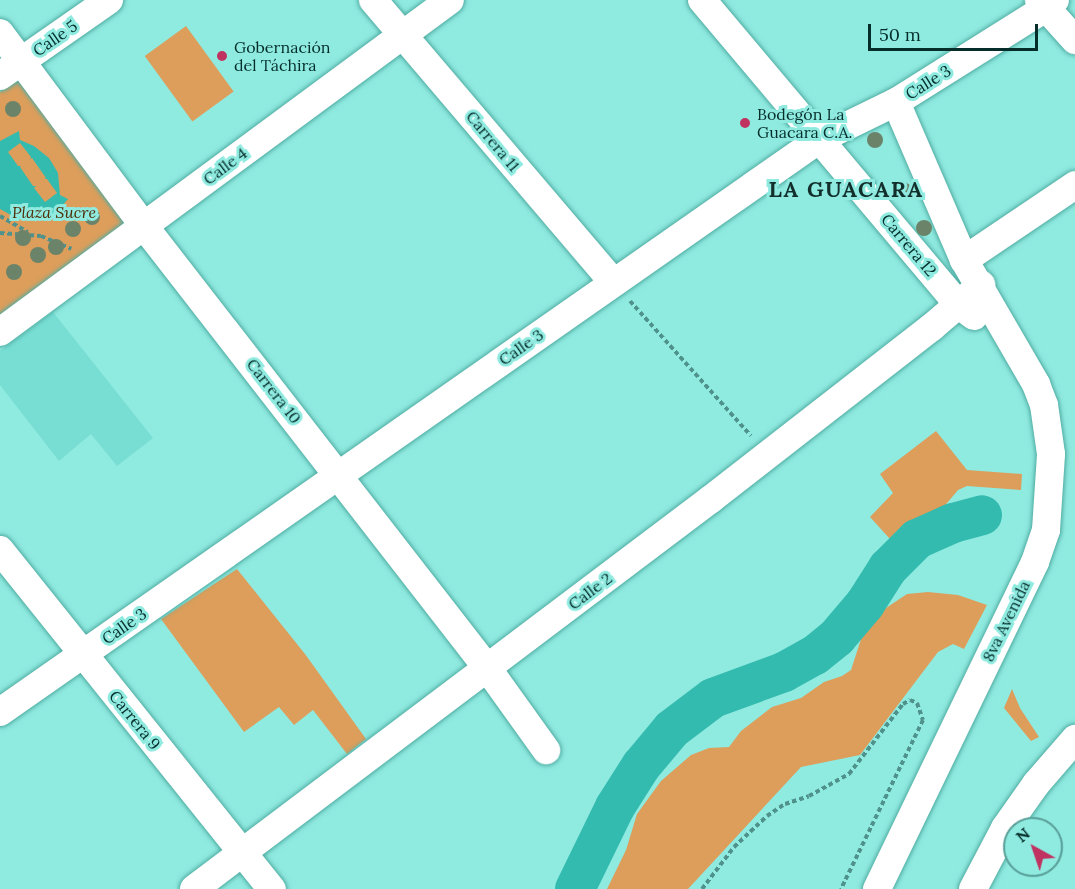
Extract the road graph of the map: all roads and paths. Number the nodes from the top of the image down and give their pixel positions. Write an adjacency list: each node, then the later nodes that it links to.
1 (109, 0): 9 (street, Calle 5)
2 (374, 0): 7 (street, Carrera 11)
3 (450, 0): 7 (street, Calle 4)
4 (702, 0): 11 (street, Carrera 12)
5 (1047, 3): 8 (street); 10 (street, Calle 3)
6 (0, 33): 9 (street, Carrera 10)
7 (403, 34): 14 (street, Calle 4); 19 (street, Carrera 11)
8 (1075, 40)
9 (10, 69): 14 (street, Carrera 10)
10 (896, 102): 11 (street, Calle 3); 18 (street)
11 (820, 139): 19 (street, Calle 3); 21 (street, Carrera 12)
12 (1075, 185): 18 (street)
13 (0, 216): 16 (path)
14 (144, 226): 22 (street, Calle 4); 25 (street, Carrera 10)
15 (0, 233): 16 (path)
16 (41, 236): 17 (path)
17 (77, 252)
18 (964, 260): 20 (street)
19 (614, 282): 24 (path); 25 (street, Calle 3)
20 (981, 285): 21 (street, Calle 2); 23 (street)
21 (958, 304): 23 (street, Carrera 12); 28 (street, Calle 2)
22 (0, 332)
23 (1010, 342): 37 (street, 8va Avenida)
24 (751, 435)
25 (339, 474): 27 (street, Calle 3); 28 (street, Carrera 10)
26 (0, 550): 27 (street, Carrera 9)
27 (82, 655): 29 (street, Calle 3); 32 (street, Carrera 9)
28 (489, 669): 31 (street, Carrera 10); 32 (street, Calle 2)
29 (0, 712)
30 (1075, 739): 38 (street)
31 (546, 750)
32 (242, 853): 33 (street, Calle 2); 34 (street, Carrera 9)
33 (194, 889)
34 (272, 889)
35 (702, 889): 36 (path)
36 (840, 889)
37 (877, 889)
38 (973, 889)

